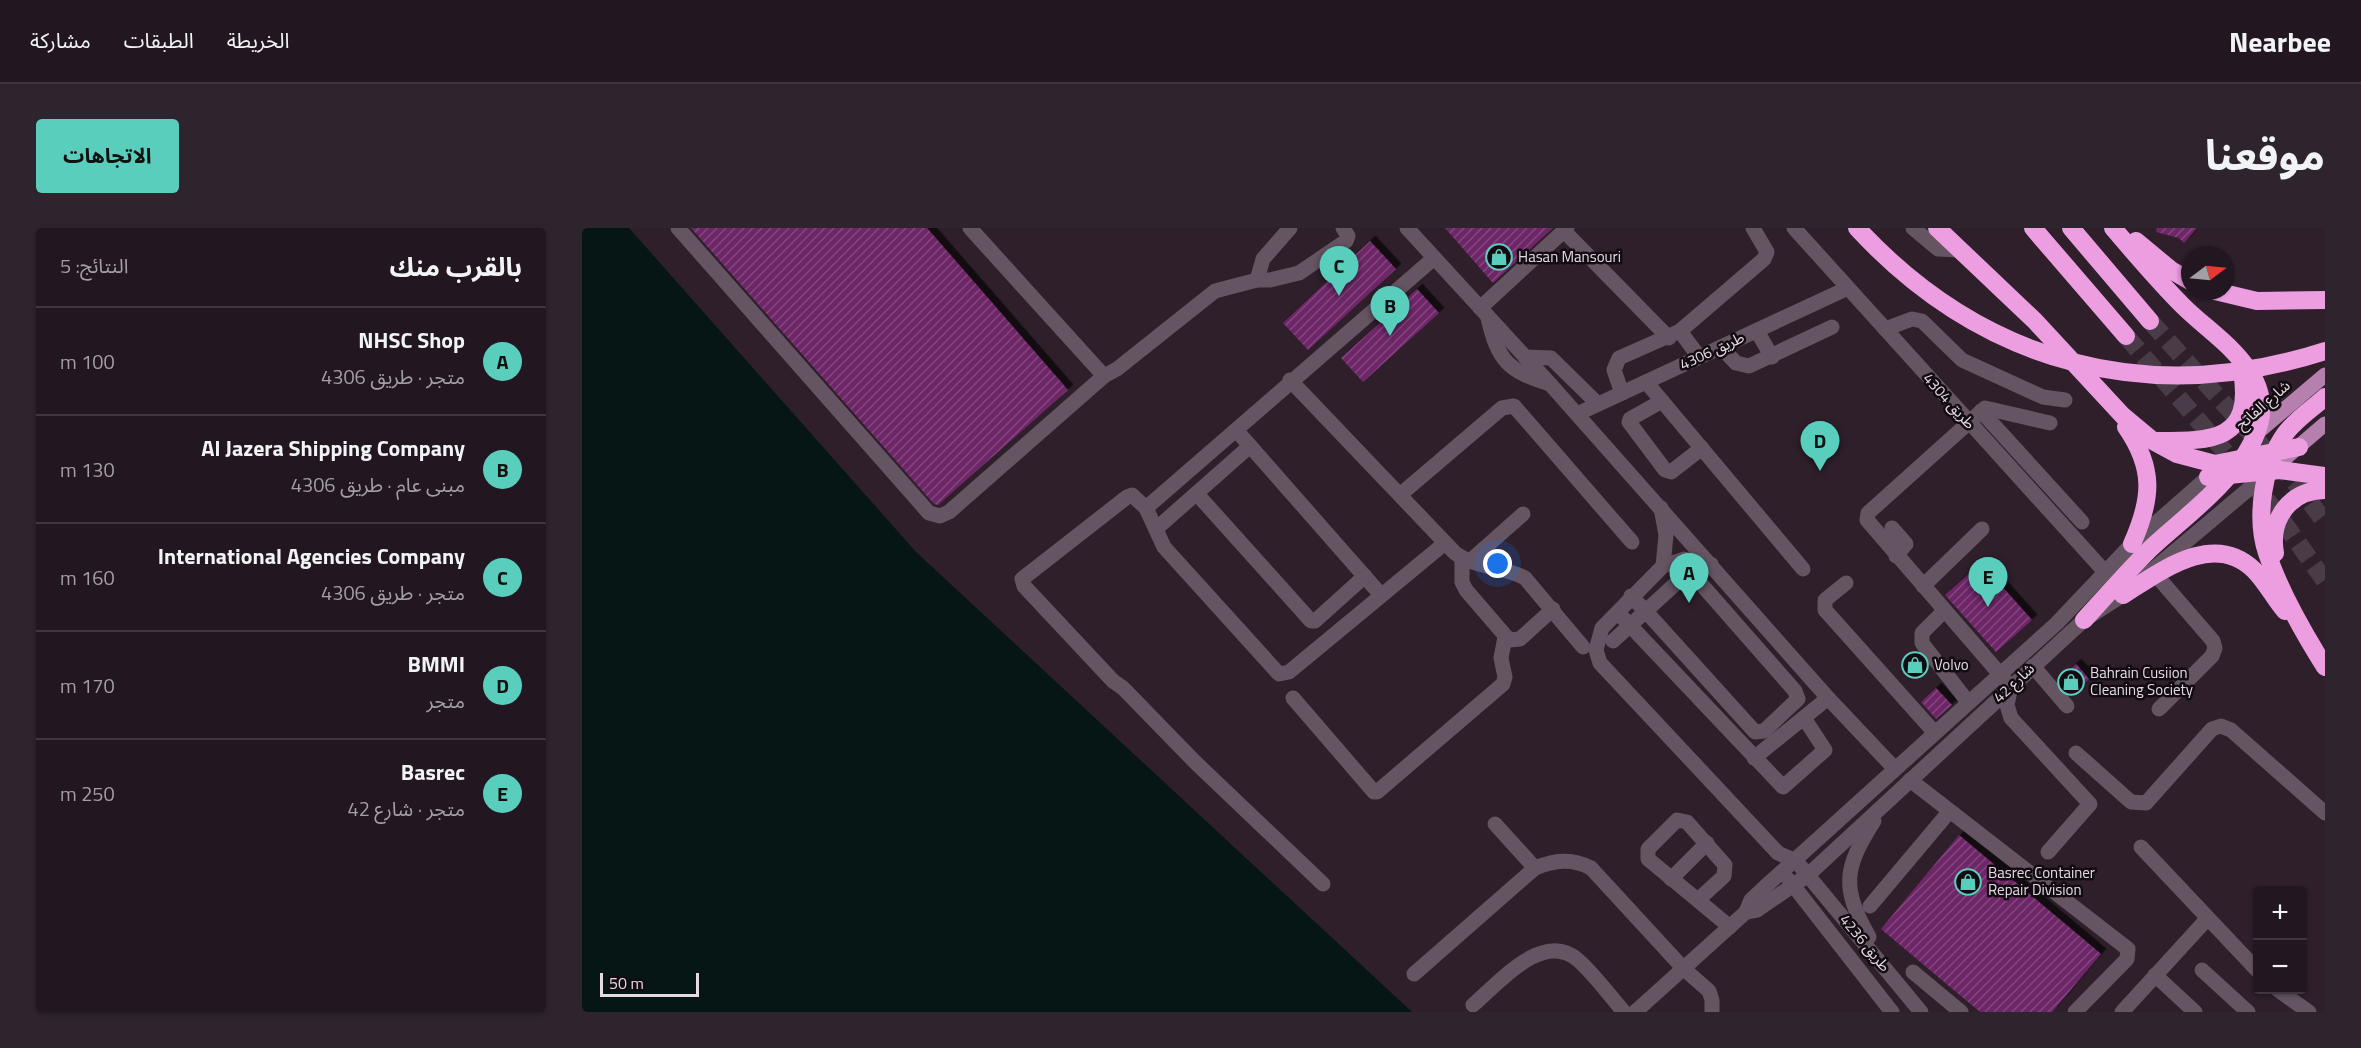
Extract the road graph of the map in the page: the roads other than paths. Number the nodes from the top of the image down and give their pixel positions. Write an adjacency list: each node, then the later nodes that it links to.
1 (678, 228): 36 (street)
2 (970, 228): 36 (street)
3 (1290, 228): 19 (street)
4 (1343, 228): 19 (street)
5 (1407, 228): 17 (street)
6 (1753, 228): 28 (street)
7 (1795, 228): 20 (street, طريق 4304)
8 (1857, 228): 31 (highway)
9 (1913, 228): 16 (street)
10 (1937, 228): 16 (highway)
11 (2032, 228): 29 (highway)
12 (2070, 228): 24 (highway)
13 (2113, 228): 35 (highway)
14 (2120, 228): 18 (highway)
15 (1566, 229): 23 (street); 28 (street)
16 (1960, 250): 42 (highway)
17 (1434, 258): 23 (street); 38 (street)
18 (2181, 275)
19 (1257, 279): 36 (street)
20 (1848, 288): 26 (street, طريق 4304); 27 (street, طريق 4306)
21 (2235, 296): 22 (highway)
22 (2325, 300)
23 (1484, 312): 32 (street); 40 (street)
24 (2151, 321)
25 (1832, 327): 34 (street)
26 (1885, 330): 44 (street); 49 (street, طريق 4304)
27 (1757, 331): 30 (street, طريق 4306); 34 (street)
28 (1675, 334): 33 (street); 41 (street)
29 (2126, 336)
30 (1721, 347): 33 (street, طريق 4306); 34 (street)
31 (2325, 351)
32 (1525, 357): 40 (street); 46 (street)
33 (1699, 357): 39 (street, طريق 4306)
34 (1772, 357)
35 (2241, 360): 53 (highway); 54 (highway)
36 (1104, 375)
37 (2325, 375): 53 (main road, شارع الفاتح)
38 (1290, 380): 52 (street); 66 (street)
39 (1646, 382): 41 (street, طريق 4306); 45 (street)
40 (1551, 385): 48 (street)
41 (1622, 393): 46 (street, طريق 4306)
42 (2103, 394): 54 (highway); 76 (highway)
43 (2325, 397): 58 (highway)
44 (2065, 400)
45 (1662, 401): 57 (street); 57 (street)
46 (1598, 404): 48 (street, طريق 4306)
47 (1981, 411): 49 (street); 50 (street); 70 (street)
48 (1577, 414): 68 (street)
49 (1968, 422): 77 (street, شارع 42); 82 (street, طريق 4304)
50 (2050, 423)
51 (2325, 424): 56 (main road)
52 (1237, 431): 55 (street); 67 (street)
53 (2256, 434): 59 (highway); 60 (main road, شارع الفاتح)
54 (2153, 441): 60 (highway)
55 (1250, 446): 65 (street); 84 (street)
56 (2299, 447): 58 (highway); 61 (main road)
57 (1702, 448): 81 (street)
58 (2277, 450): 59 (highway); 61 (highway)
59 (2245, 456): 60 (highway)
60 (2228, 468): 61 (highway); 63 (highway); 96 (highway)
61 (2270, 471): 62 (highway); 87 (highway); 90 (street, شارع 42)
62 (2325, 476)
63 (2208, 477): 76 (street, شارع 42)
64 (2325, 490): 87 (highway)
65 (1197, 494): 72 (street); 84 (street)
66 (1401, 494): 74 (street); 75 (street)
67 (1146, 508): 72 (street); 132 (street)
68 (1661, 508): 79 (street); 80 (street)
69 (1523, 513): 78 (street)
70 (2082, 522)
71 (1892, 528): 77 (street)
72 (1156, 529): 89 (street)
73 (1982, 529): 88 (street)
74 (1632, 542)
75 (1446, 543): 78 (street); 89 (street)
76 (2132, 544): 82 (street, شارع 42)
77 (1896, 556): 88 (street, شارع 42)
78 (1466, 560): 92 (street); 98 (street)
79 (1663, 566): 80 (street); 91 (street)
80 (1714, 568): 85 (street); 107 (street)
81 (1803, 569)
82 (2105, 572): 104 (street, شارع 42)
83 (2156, 574): 90 (highway); 101 (highway); 110 (street)
84 (1365, 576): 89 (street)
85 (1700, 582): 95 (street); 95 (street)
86 (1846, 583): 114 (street)
87 (2281, 583): 101 (highway)
88 (1923, 586): 93 (street, شارع 42)
89 (1381, 595)
90 (2123, 595): 96 (street, شارع 42)
91 (1631, 596): 94 (street); 95 (street)
92 (1553, 609): 98 (street); 100 (street)
93 (1944, 610): 104 (street, شارع 42); 108 (street)
94 (1616, 612): 97 (street); 100 (street)
95 (1646, 612): 97 (street)
96 (2084, 620): 102 (street, شارع 42)
97 (1630, 625): 99 (street); 116 (street)
98 (1505, 637): 106 (street)
99 (1613, 641)
100 (1590, 648): 126 (street)
101 (2315, 651): 103 (highway)
102 (2033, 666): 105 (street, شارع 42); 109 (street)
103 (2325, 667)
104 (1999, 673): 105 (street); 108 (street, شارع 42)
105 (2011, 686): 111 (street, شارع 42); 113 (street)
106 (1293, 698)
107 (1828, 698): 112 (street); 117 (street)
108 (1968, 702): 114 (street, شارع 42)
109 (2067, 706)
110 (2159, 709)
111 (1981, 714): 113 (street); 118 (street, شارع 42)
112 (1804, 718): 116 (street); 116 (street)
113 (2011, 718): 125 (street)
114 (1935, 733): 117 (street, شارع 42)
115 (2076, 753): 121 (street)
116 (1754, 758)
117 (1895, 769): 127 (street, شارع 42)
118 (1910, 780): 119 (street, شارع 42); 120 (street)
119 (1884, 806): 130 (street, شارع 42); 139 (street)
120 (1949, 812): 135 (street); 154 (street)
121 (2325, 813)
122 (1495, 824): 128 (street)
123 (1707, 843): 131 (street); 131 (street); 134 (street)
124 (2141, 847): 137 (street)
125 (2048, 852)
126 (1778, 853): 127 (street); 129 (street)
127 (1796, 861): 129 (street, شارع 42); 130 (street)
128 (1535, 868): 141 (street); 144 (street)
129 (1783, 872): 133 (street); 136 (street, شارع 42)
130 (1808, 875): 133 (street, شارع 42); 139 (street, طريق 4236)
131 (1671, 879): 134 (street)
132 (1323, 884)
133 (1794, 886): 136 (street, شارع 42); 151 (street, طريق 4236)
134 (1699, 899): 138 (street)
135 (1870, 906)
136 (1746, 912): 138 (street, شارع 42)
137 (2207, 919): 140 (street); 145 (street)
138 (1730, 927): 141 (street, شارع 42)
139 (1885, 966): 152 (street, طريق 4236)
140 (2253, 966)
141 (1683, 968): 149 (street, شارع 42); 150 (street)
142 (2202, 970): 157 (street)
143 (1913, 972): 153 (street)
144 (1414, 974)
145 (2155, 975): 155 (street); 156 (street)
146 (2284, 994): 158 (street)
147 (1473, 1005): 148 (street)
148 (1624, 1012)
149 (1635, 1012)
150 (1712, 1012)
151 (1892, 1012)
152 (1921, 1012)
153 (1961, 1012)
154 (2074, 1012)
155 (2122, 1012)
156 (2195, 1012)
157 (2248, 1012)
158 (2309, 1012)

